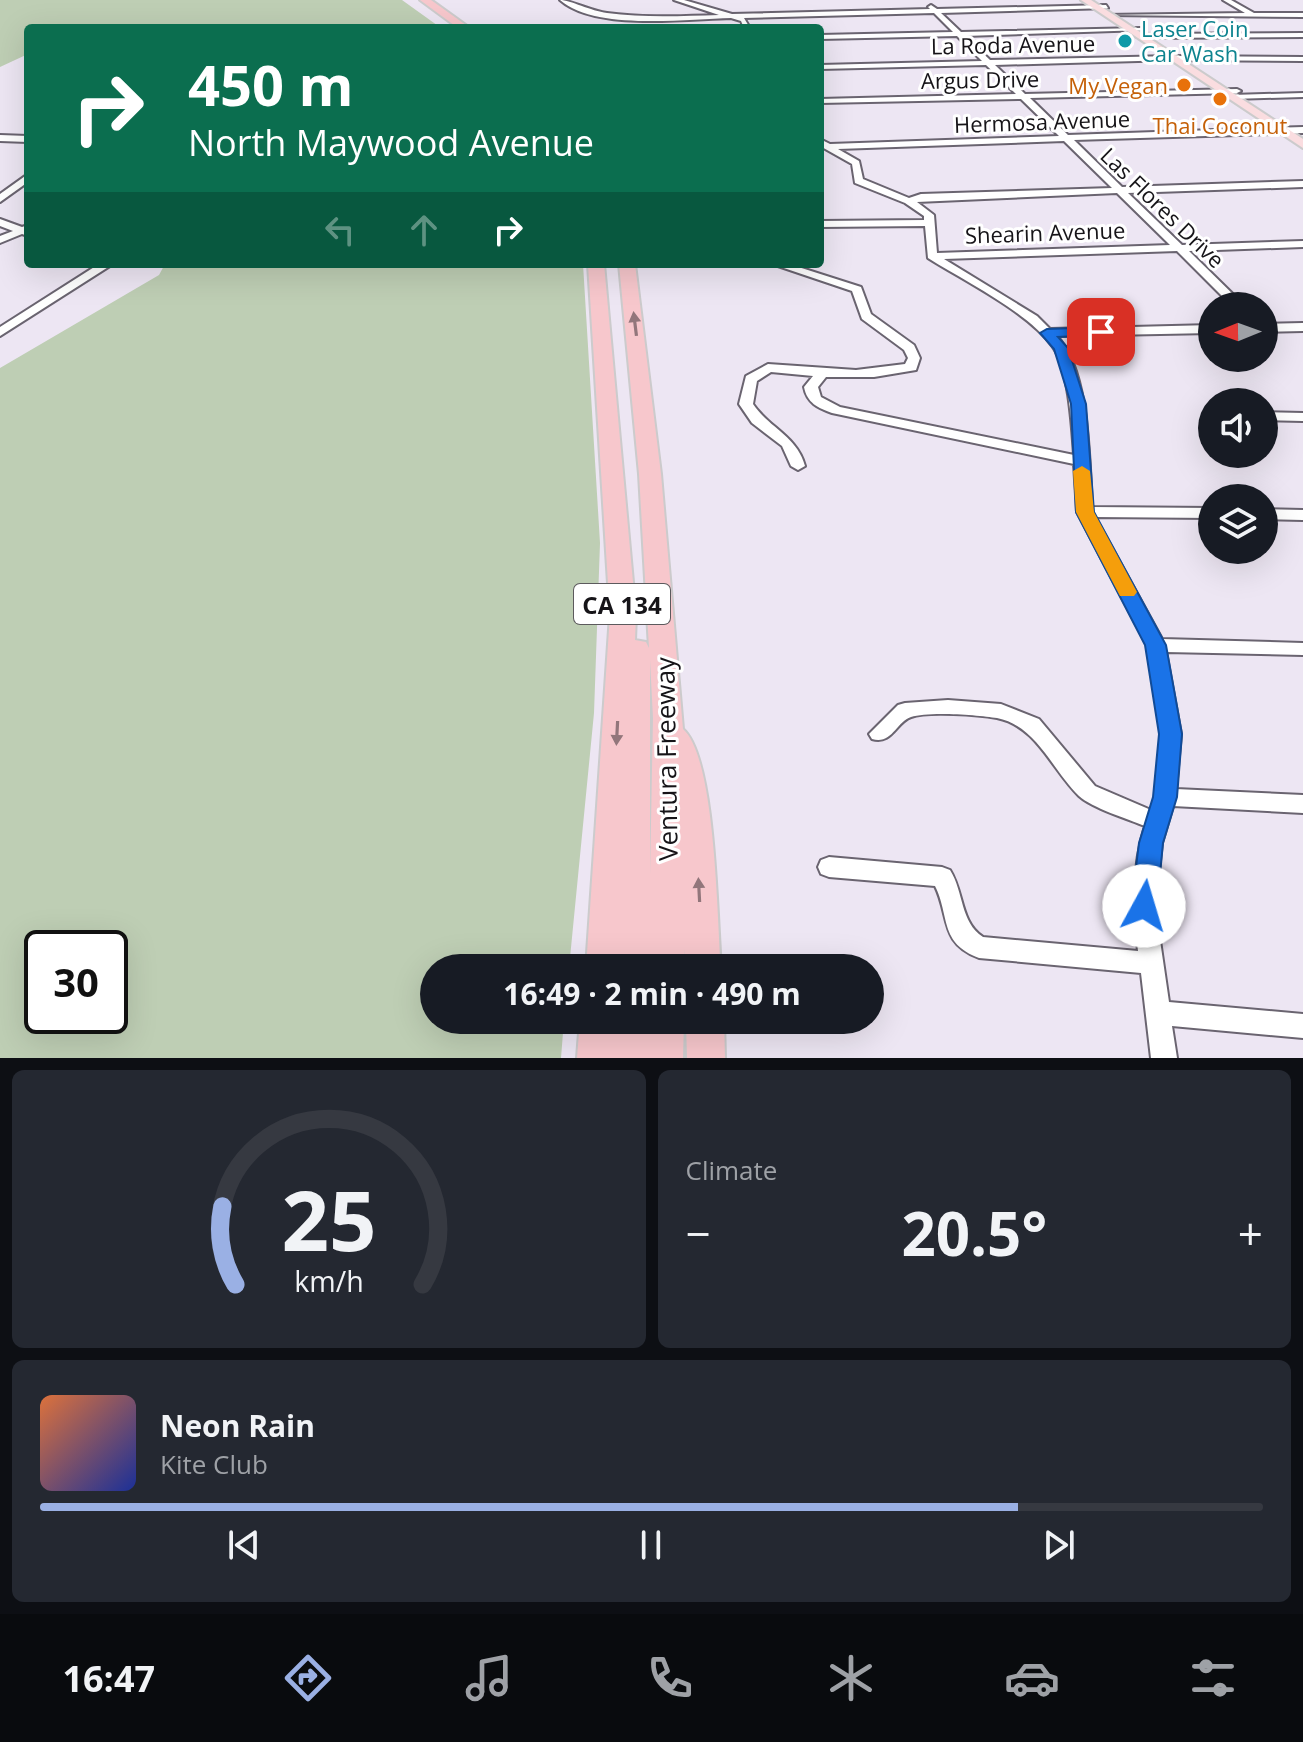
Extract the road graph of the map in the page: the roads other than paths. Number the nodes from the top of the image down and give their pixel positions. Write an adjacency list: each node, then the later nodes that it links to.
1 (412, 0): 14 (highway)
2 (425, 0): 15 (highway)
3 (432, 0): 16 (highway)
4 (563, 0): 11 (street)
5 (677, 0): 11 (street)
6 (924, 0): 10 (street, Las Flores Drive)
7 (1085, 0): 9 (main road)
8 (1226, 0): 12 (street)
9 (1105, 9): 10 (street); 12 (street); 19 (main road)
10 (934, 10): 11 (street); 18 (street, Las Flores Drive)
11 (731, 14): 17 (street)
12 (1253, 15): 13 (street)
13 (1303, 15)
14 (445, 24)
15 (462, 24)
16 (463, 24)
17 (746, 24)
18 (958, 33): 19 (street); 21 (street); 25 (street, Las Flores Drive)
19 (1140, 33): 20 (street); 22 (main road); 24 (main road)
20 (1303, 35)
21 (824, 37)
22 (1173, 58): 24 (street, La Roda Avenue); 25 (street, La Roda Avenue); 27 (main road)
23 (1303, 59): 24 (street, La Roda Avenue)
24 (1188, 60): 27 (main road)
25 (989, 63): 26 (street, La Roda Avenue); 29 (street, Las Flores Drive)
26 (824, 67)
27 (1235, 94): 28 (street, Argus Drive); 29 (street, Argus Drive); 31 (main road); 32 (main road)
28 (1303, 95)
29 (1023, 96): 30 (street, Argus Drive); 35 (street, Las Flores Drive)
30 (824, 101)
31 (1283, 131): 32 (street, Hermosa Avenue); 35 (street, Hermosa Avenue); 36 (main road)
32 (1301, 132)
33 (0, 138): 34 (street)
34 (24, 139)
35 (1066, 139): 37 (street, Hermosa Avenue); 40 (street, Las Flores Drive)
36 (1303, 144)
37 (828, 150): 42 (street)
38 (24, 180): 41 (street)
39 (1303, 184): 40 (street)
40 (1119, 190): 42 (street); 50 (street, Las Flores Drive)
41 (0, 199)
42 (909, 201): 45 (street)
43 (0, 222): 46 (street)
44 (824, 222): 45 (street)
45 (929, 223): 51 (street)
46 (24, 230)
47 (24, 231): 48 (street)
48 (0, 240)
49 (1303, 244): 50 (street, Shearin Avenue)
50 (1179, 248): 51 (street, Shearin Avenue); 57 (street, Las Flores Drive)
51 (932, 256): 62 (street)
52 (101, 268): 61 (street)
53 (596, 268): 81 (highway, Ventura Freeway / CA 134, one-way to 81)
54 (607, 268): 82 (highway)
55 (627, 268): 64 (highway, Ventura Freeway / CA 134, one-way to 55)
56 (791, 268): 63 (street)
57 (1225, 292)
58 (1303, 327): 59 (street)
59 (1278, 328)
60 (1198, 329): 62 (street)
61 (0, 332)
62 (1047, 333): 67 (street)
63 (821, 375): 67 (street); 68 (street)
64 (641, 385): 75 (highway, Ventura Freeway / CA 134); 83 (highway)
65 (1278, 416): 66 (street)
66 (1303, 417)
67 (1081, 461): 69 (street)
68 (798, 466)
69 (1085, 512): 70 (street); 73 (street)
70 (1198, 513)
71 (1278, 514): 72 (street)
72 (1303, 515)
73 (1156, 645): 74 (street); 77 (street)
74 (1303, 649)
75 (668, 718): 84 (highway, Ventura Freeway / CA 134); 85 (highway, one-way to 75)
76 (879, 734): 79 (street)
77 (1165, 797): 78 (street); 79 (street)
78 (1303, 804)
79 (1157, 822): 86 (street)
80 (829, 867): 86 (street)
81 (605, 954)
82 (630, 954)
83 (646, 954)
84 (666, 954)
85 (702, 954)
86 (1151, 963): 87 (street)
87 (1158, 1013): 88 (street); 99 (street)
88 (1303, 1026)
89 (598, 1034): 94 (highway)
90 (625, 1034): 95 (highway)
91 (643, 1034): 96 (highway)
92 (665, 1034): 97 (highway)
93 (705, 1034): 98 (highway)
94 (596, 1058)
95 (624, 1058)
96 (642, 1058)
97 (664, 1058)
98 (706, 1058)
99 (1164, 1058)

